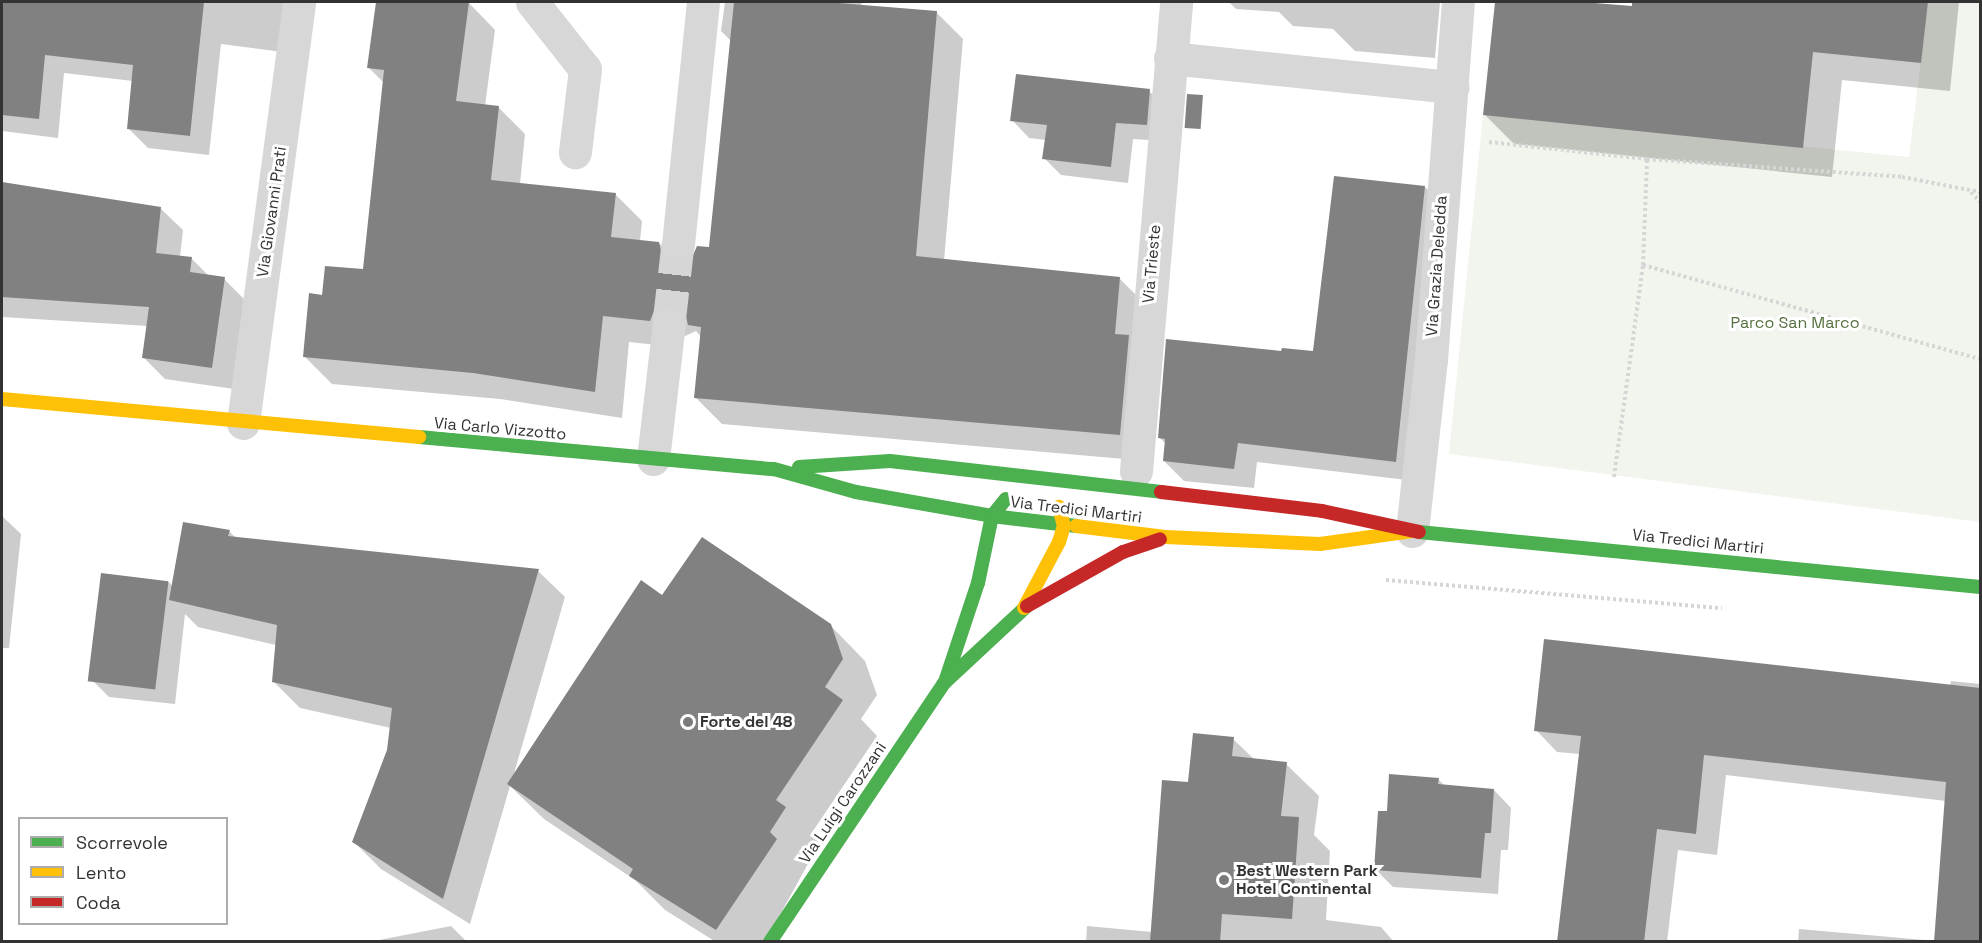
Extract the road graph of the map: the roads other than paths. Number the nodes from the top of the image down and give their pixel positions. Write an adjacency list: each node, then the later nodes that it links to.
1 (299, 2): 12 (street, Via Giovanni Prati)
2 (532, 2): 8 (street)
3 (703, 2): 9 (street)
4 (1176, 2): 6 (street, Via Trieste)
5 (1458, 2): 7 (street, Via Grazia Deledda)
6 (1170, 58): 7 (street); 15 (street, Via Trieste)
7 (1453, 87): 24 (street, Via Grazia Deledda)
8 (575, 152)
9 (678, 244)
10 (669, 323): 13 (street)
11 (2, 399): 12 (street, Via Carlo Vizzotto)
12 (243, 423): 13 (street, Via Carlo Vizzotto)
13 (653, 459): 14 (street, Via Carlo Vizzotto)
14 (774, 469): 16 (street, Via Tredici Martiri); 21 (street, Via Carlo Vizzotto)
15 (1136, 471)
16 (1006, 474): 18 (street); 20 (street, Via Tredici Martiri)
17 (1023, 496): 21 (street, Via Tredici Martiri)
18 (1048, 498): 19 (street, Via Tredici Martiri); 23 (street)
19 (1075, 500)
20 (1274, 505): 22 (street, Via Tredici Martiri); 24 (street, Via Tredici Martiri)
21 (992, 516): 23 (street, Via Tredici Martiri); 28 (street, Via Luigi Carozzani)
22 (1238, 516)
23 (1064, 526): 25 (street, Via Tredici Martiri); 27 (street, Via Luigi Carozzani)
24 (1412, 531): 25 (street, Via Tredici Martiri); 26 (street, Via Tredici Martiri)
25 (1166, 537): 27 (street, Via Luigi Carozzani)
26 (1980, 586)
27 (1024, 608): 28 (street, Via Luigi Carozzani)
28 (944, 683): 29 (street, Via Luigi Carozzani)
29 (770, 942)

